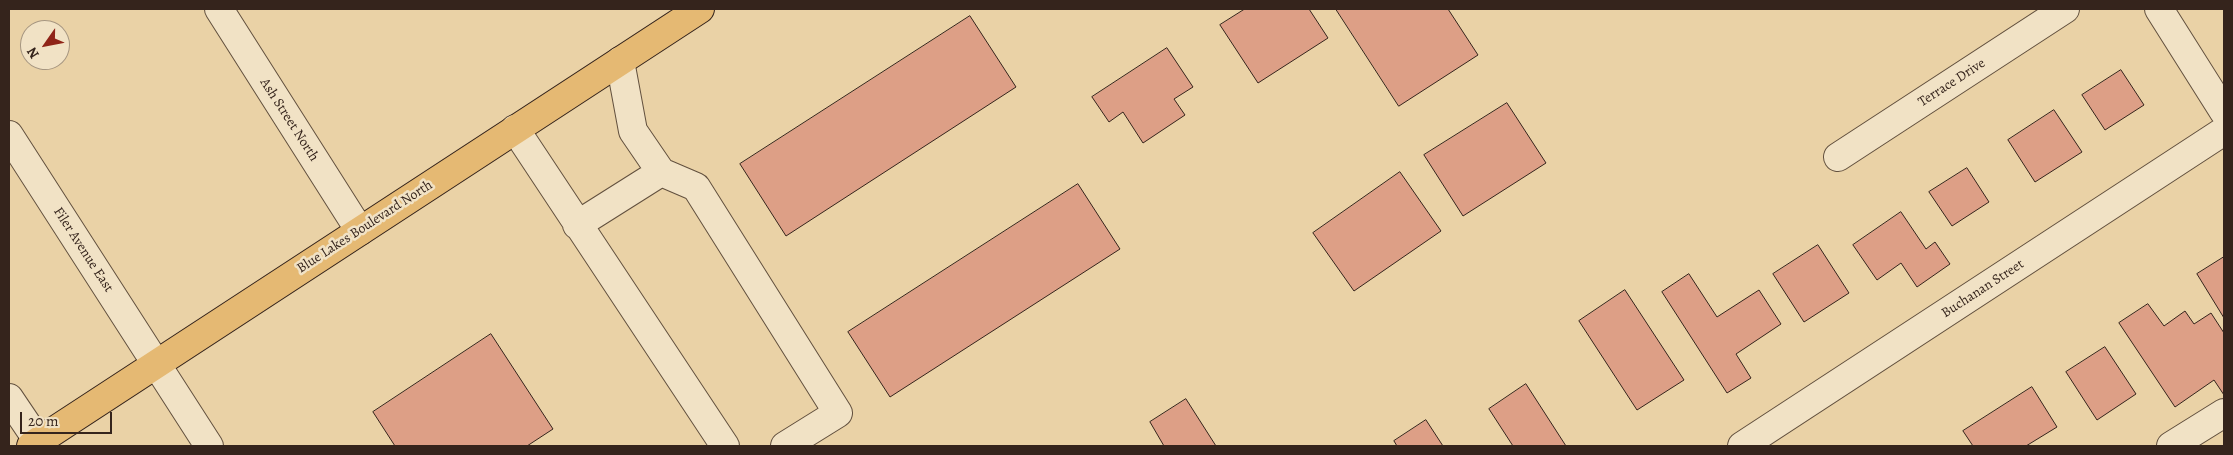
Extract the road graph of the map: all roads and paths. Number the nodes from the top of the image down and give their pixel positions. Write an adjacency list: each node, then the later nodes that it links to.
1 (219, 9): 13 (street, Ash Street North)
2 (700, 9): 5 (main road, Blue Lakes Boulevard North)
3 (2065, 9): 10 (street, Terrace Drive)
4 (2159, 9): 6 (street)
5 (620, 61): 7 (main road, Blue Lakes Boulevard North); 11 (street)
6 (2224, 112)
7 (515, 130): 12 (street); 13 (main road, Blue Lakes Boulevard North)
8 (2224, 131): 21 (street, Buchanan Street)
9 (9, 137): 14 (street, Filer Avenue East)
10 (1838, 157)
11 (661, 172): 12 (street); 20 (street)
12 (577, 225): 19 (street)
13 (360, 231): 14 (main road, Blue Lakes Boulevard North)
14 (157, 364): 17 (main road, Blue Lakes Boulevard North); 18 (street, Filer Avenue East)
15 (9, 398): 17 (street)
16 (2224, 413): 22 (street)
17 (34, 444)
18 (209, 446)
19 (725, 446)
20 (785, 446)
21 (1742, 446)
22 (2171, 446)

